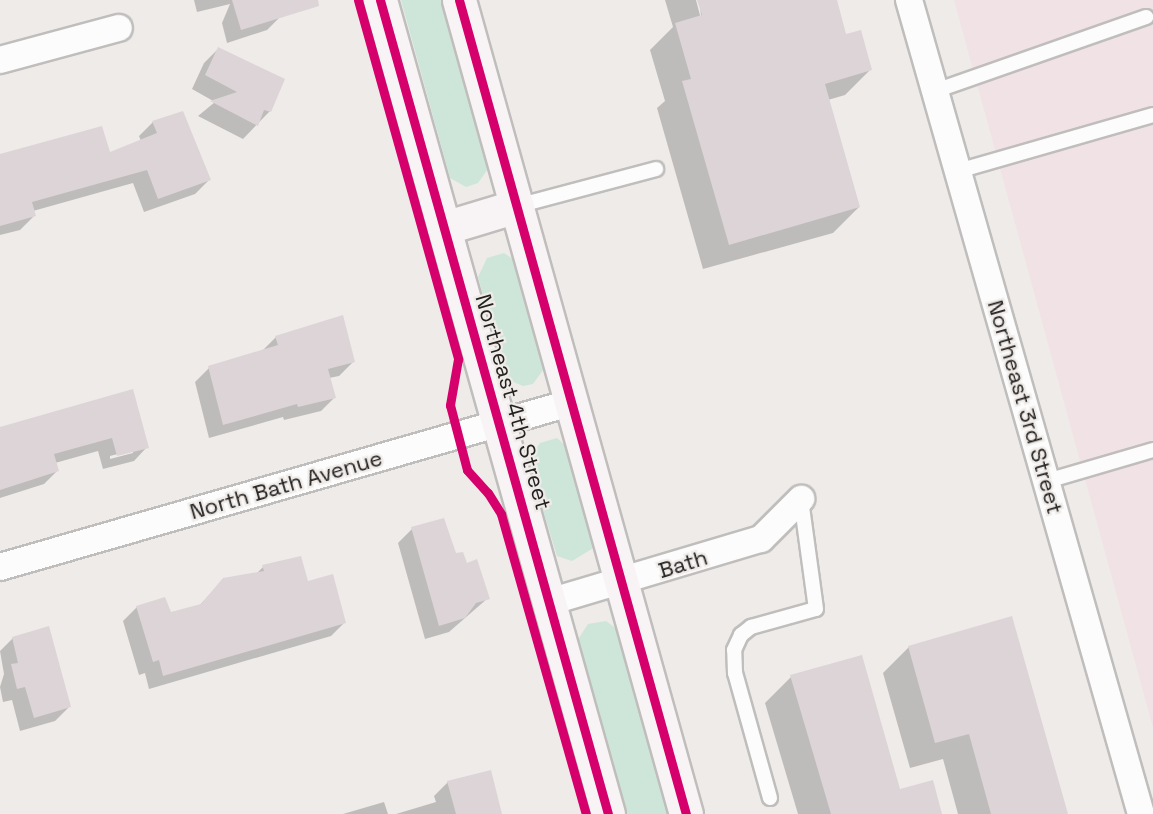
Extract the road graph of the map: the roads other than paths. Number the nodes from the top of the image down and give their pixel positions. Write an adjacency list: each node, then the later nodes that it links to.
1 (380, 0): 12 (main road, Northeast 4th Street)
2 (459, 0): 11 (main road)
3 (909, 0): 7 (street, Northeast 3rd Street)
4 (1146, 17): 7 (lane)
5 (118, 28): 6 (street)
6 (0, 60)
7 (935, 91): 10 (street, Northeast 3rd Street)
8 (1153, 115): 10 (lane)
9 (656, 168): 11 (lane)
10 (958, 171): 16 (street, Northeast 3rd Street)
11 (517, 206): 12 (main road); 13 (main road)
12 (444, 228): 14 (main road, Northeast 4th Street)
13 (573, 402): 14 (street, North Bath Avenue); 19 (main road)
14 (499, 423): 18 (street, North Bath Avenue); 20 (main road, Northeast 4th Street)
15 (1153, 450): 16 (lane)
16 (1047, 481): 24 (street, Northeast 3rd Street)
17 (801, 499): 19 (street, Bath); 21 (lane)
18 (0, 567)
19 (622, 583): 20 (street, Bath); 23 (main road)
20 (549, 602): 22 (main road, Northeast 4th Street)
21 (770, 798)
22 (608, 814)
23 (686, 814)
24 (1141, 814)

